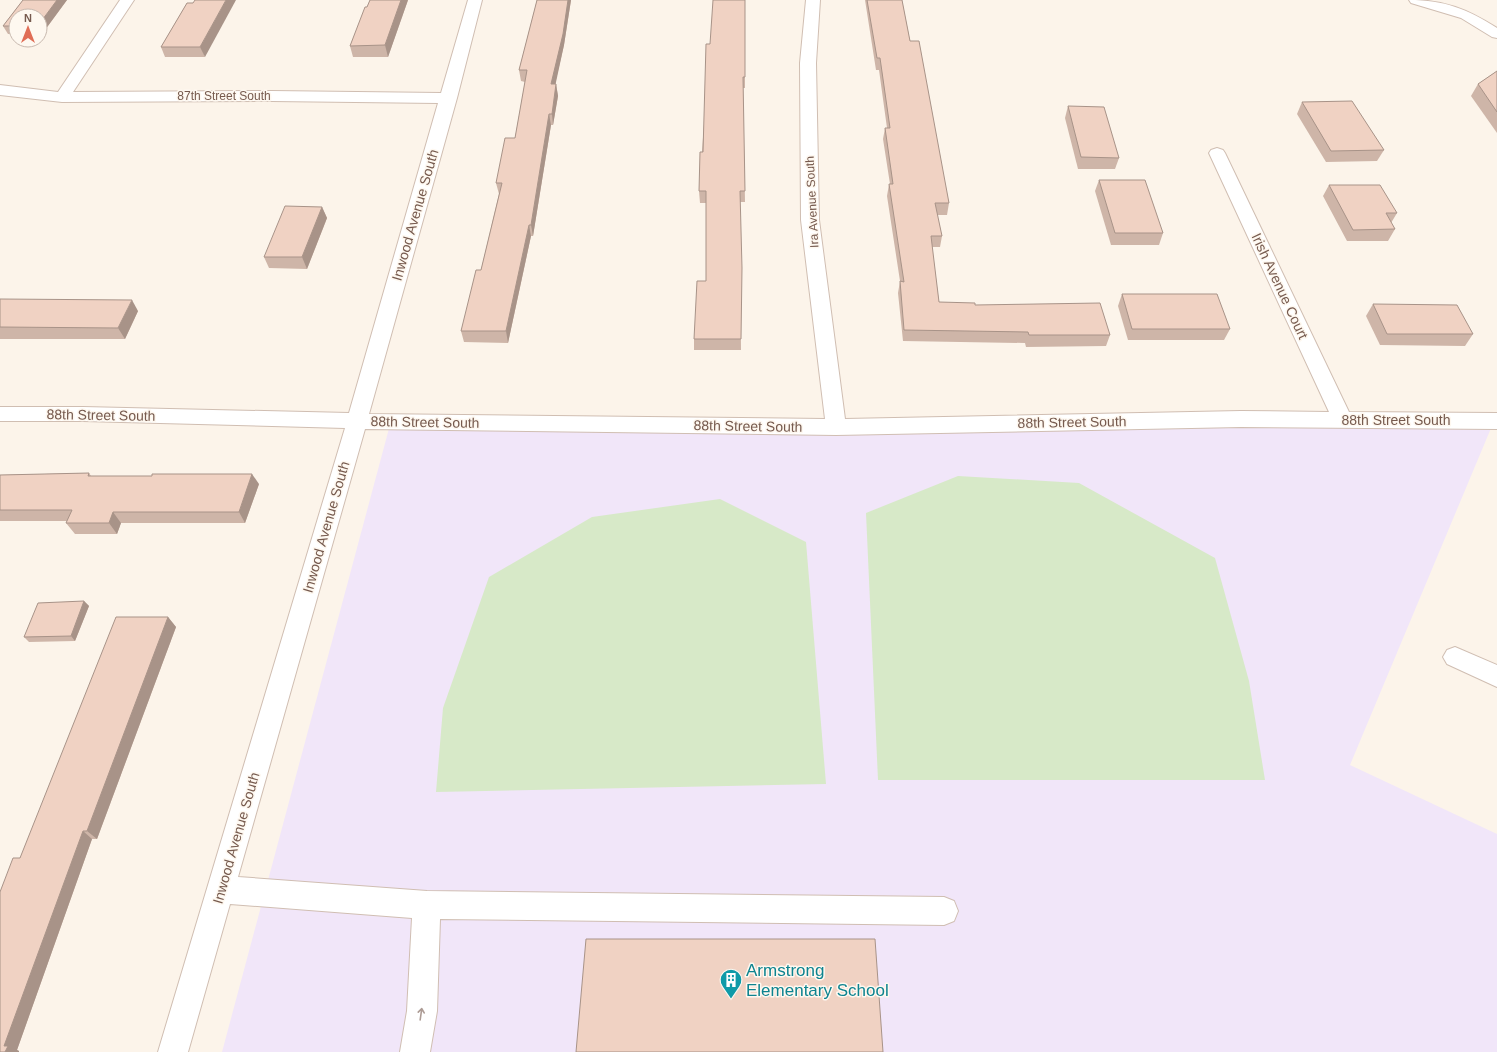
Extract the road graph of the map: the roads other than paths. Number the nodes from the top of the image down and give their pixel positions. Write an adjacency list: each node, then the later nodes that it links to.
1 (127, 0): 7 (street)
2 (475, 0): 8 (street, Inwood Avenue South)
3 (813, 0): 14 (street, Ira Avenue South)
4 (1416, 0): 5 (street)
5 (1497, 34)
6 (0, 90): 7 (street, 87th Street South)
7 (62, 97): 8 (street, 87th Street South)
8 (449, 98): 12 (street, Inwood Avenue South)
9 (1217, 153): 11 (street, Irish Avenue Court)
10 (0, 414): 12 (street, 88th Street South)
11 (1342, 419): 13 (street, 88th Street South); 14 (street, 88th Street South)
12 (357, 421): 14 (street, 88th Street South); 17 (street, Inwood Avenue South)
13 (1497, 421)
14 (836, 427)
15 (1455, 657): 16 (street)
16 (1497, 676)
17 (220, 890): 18 (street); 20 (street, Inwood Avenue South)
18 (427, 905): 19 (street); 21 (street, one-way to 18)
19 (944, 911)
20 (172, 1052)
21 (415, 1052)

